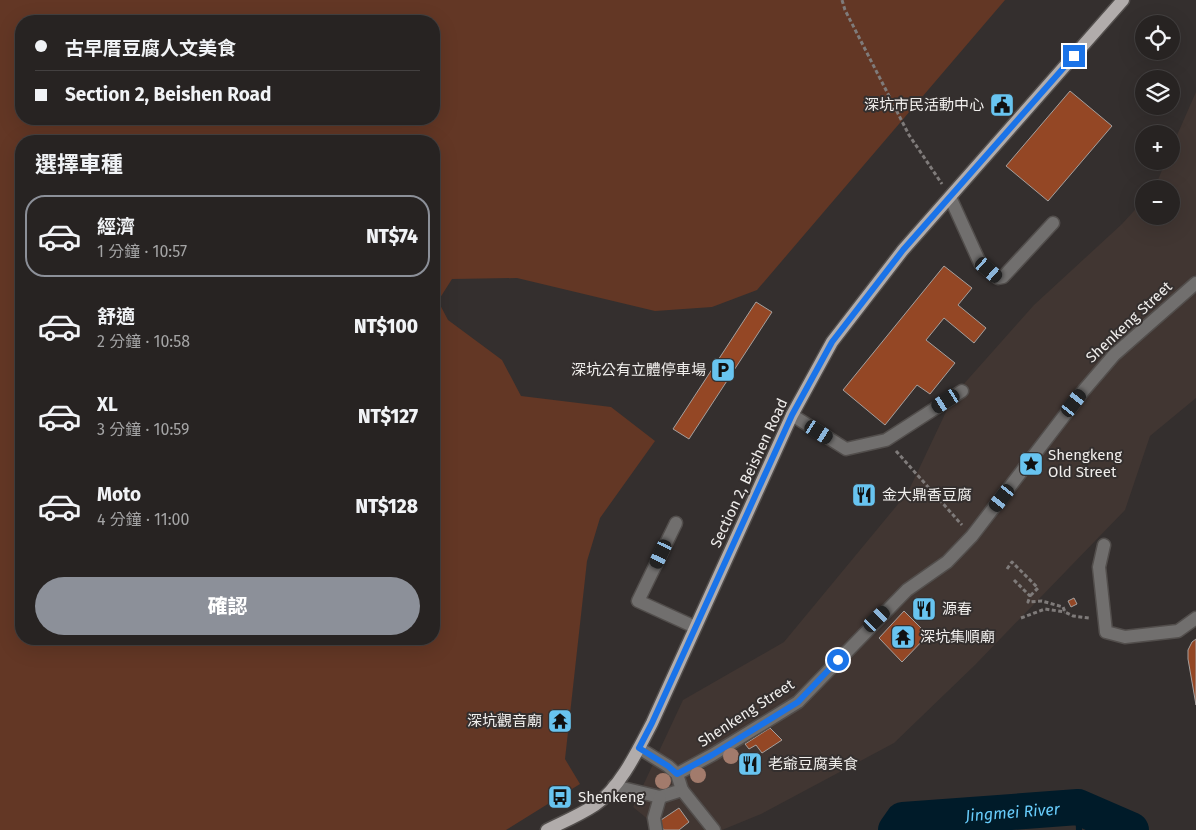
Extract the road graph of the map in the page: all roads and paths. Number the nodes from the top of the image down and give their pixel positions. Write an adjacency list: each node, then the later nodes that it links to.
1 (842, 0): 3 (path)
2 (1123, 0): 3 (main road, Section 2, Beishen Road)
3 (950, 197): 4 (street); 7 (main road, Section 2, Beishen Road)
4 (1053, 224)
5 (1196, 283): 10 (street, Shenkeng Street)
6 (962, 391): 8 (street)
7 (792, 415): 8 (street); 19 (main road, Section 2, Beishen Road)
8 (886, 440): 10 (path)
9 (676, 523): 19 (street)
10 (972, 536): 21 (street, Shenkeng Street)
11 (1104, 545): 18 (street)
12 (1007, 568): 14 (path)
13 (1014, 580): 14 (path)
14 (1030, 596): 15 (path)
15 (1065, 612): 16 (path); 17 (path)
16 (1073, 616)
17 (1021, 618)
18 (1196, 618)
19 (695, 627): 20 (main road, Section 2, Beishen Road)
20 (639, 748): 21 (street); 22 (main road, Section 2, Beishen Road)
21 (677, 774): 23 (street)
22 (614, 786): 24 (street); 25 (main road, Section 2, Beishen Road)
23 (682, 790): 24 (street); 27 (street)
24 (660, 797): 26 (street)
25 (547, 830)
26 (656, 830)
27 (714, 830)

